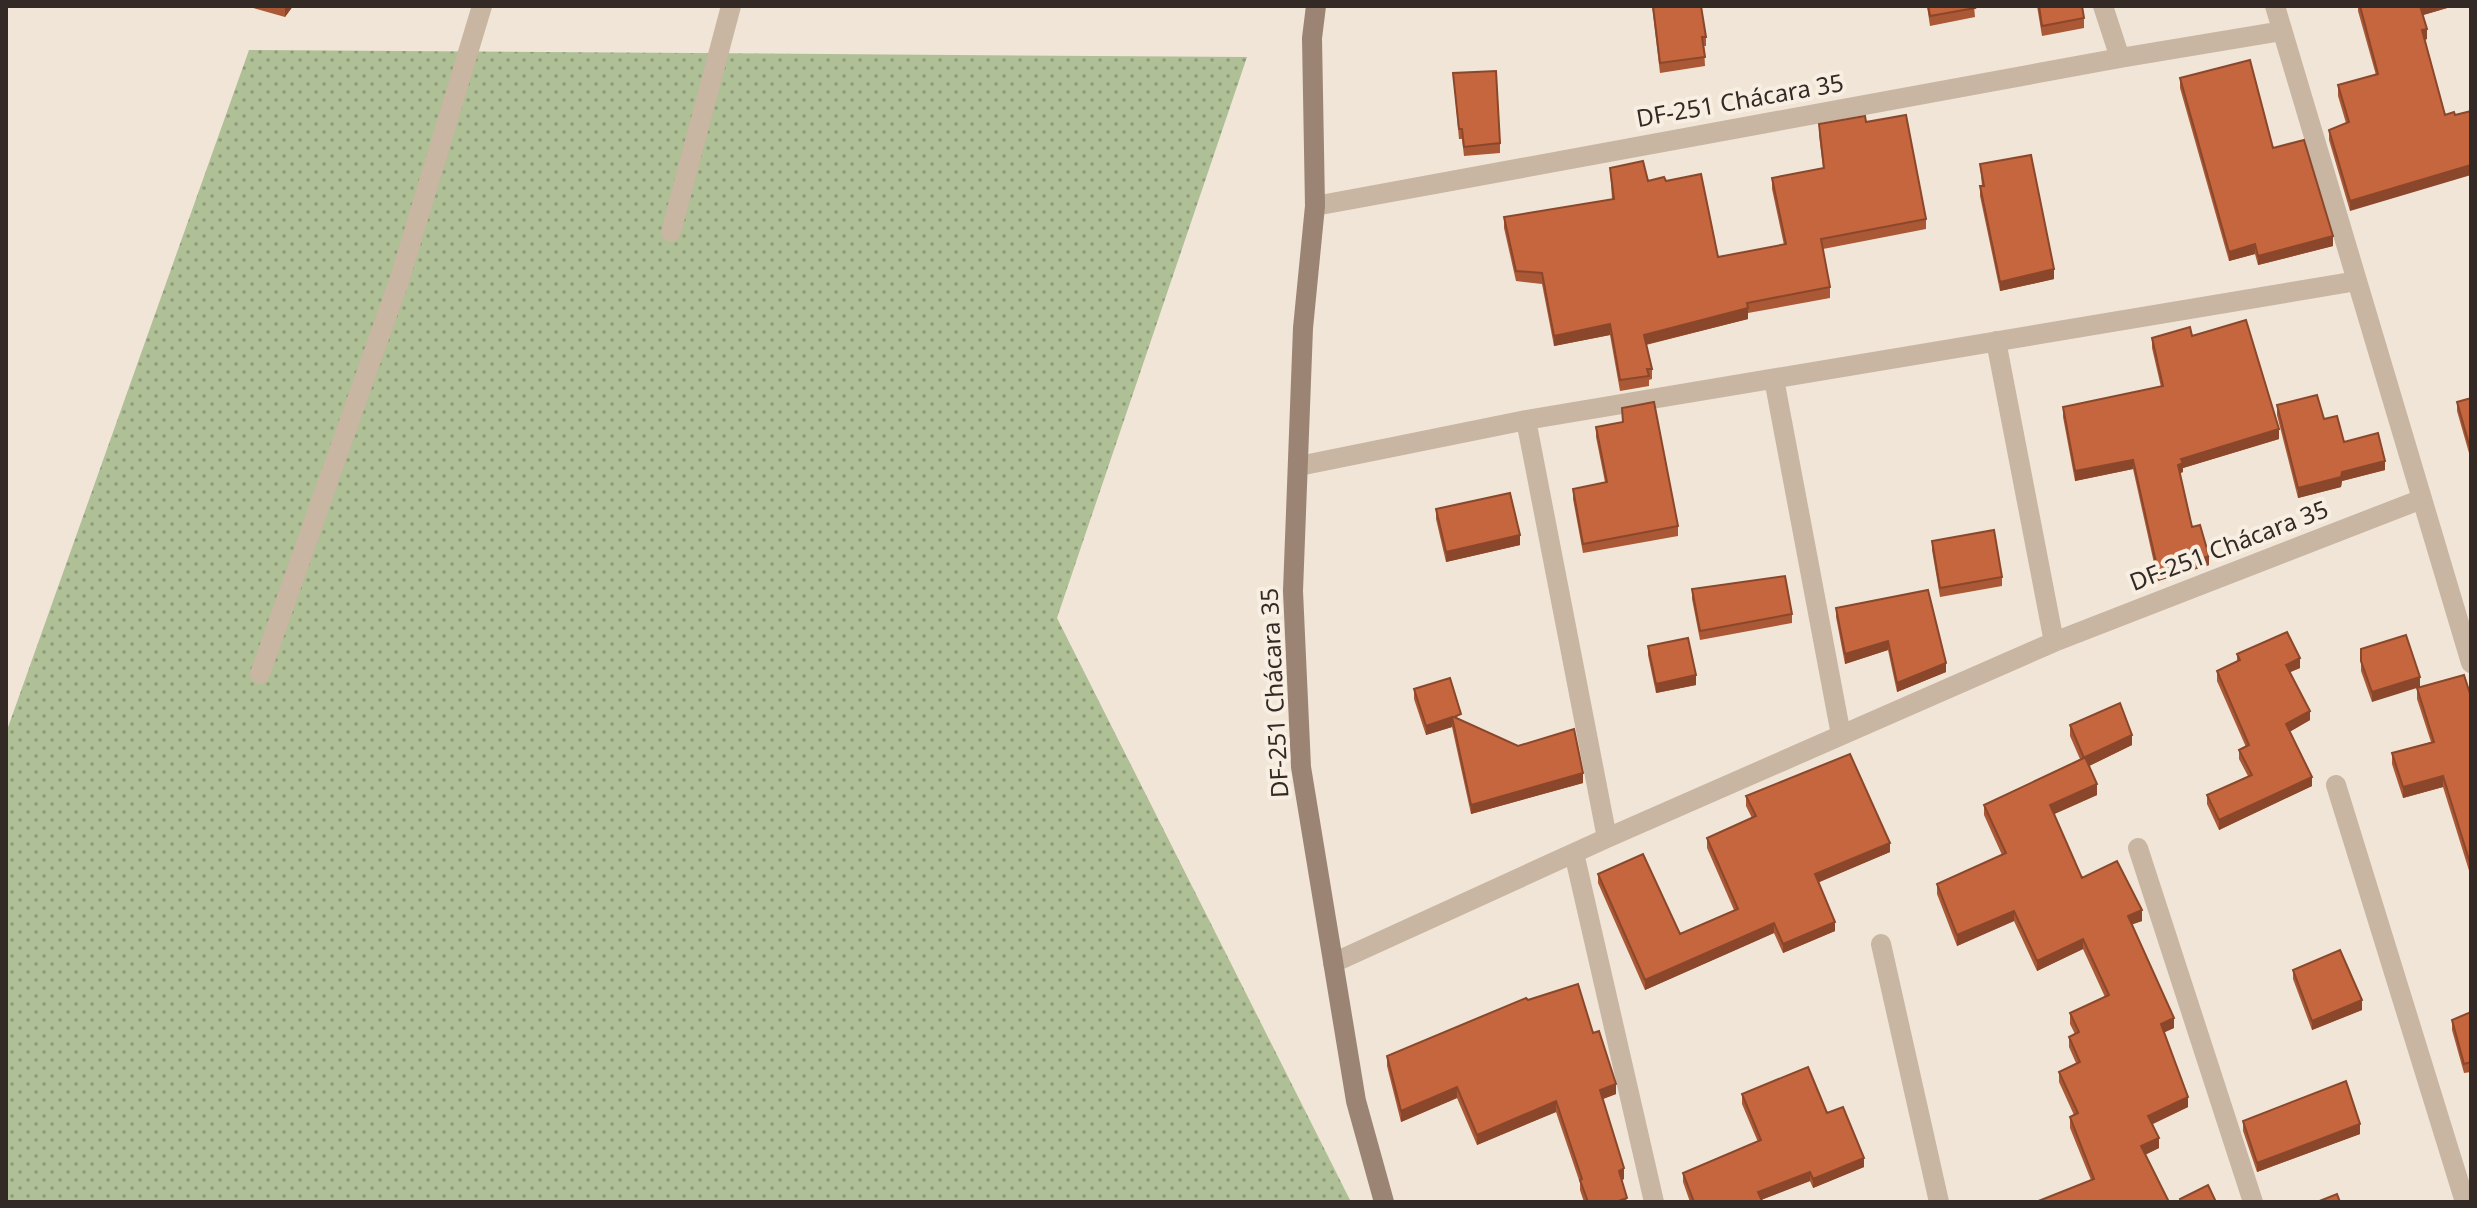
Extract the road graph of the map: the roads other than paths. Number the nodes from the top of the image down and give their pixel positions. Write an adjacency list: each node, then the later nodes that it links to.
1 (482, 6): 18 (street)
2 (731, 6): 9 (street)
3 (1316, 6): 8 (street, DF-251 Chácara 35)
4 (2103, 6): 7 (street)
5 (2275, 6): 6 (street)
6 (2282, 31): 7 (street, DF-251 Chácara 35); 10 (street)
7 (2120, 58): 8 (street, DF-251 Chácara 35)
8 (1315, 206): 14 (street, DF-251 Chácara 35)
9 (671, 232)
10 (2357, 281): 11 (street); 15 (street)
11 (1996, 341): 12 (street); 16 (street)
12 (1774, 379): 13 (street); 19 (street)
13 (1526, 420): 14 (street); 21 (street)
14 (1299, 466): 25 (street, DF-251 Chácara 35)
15 (2422, 499): 16 (street, DF-251 Chácara 35); 17 (street)
16 (2054, 642): 19 (street, DF-251 Chácara 35)
17 (2471, 663)
18 (260, 674)
19 (1841, 735): 21 (street, DF-251 Chácara 35)
20 (2336, 785): 30 (street)
21 (1607, 838): 23 (street, DF-251 Chácara 35)
22 (2138, 848): 29 (street)
23 (1574, 853): 25 (street, DF-251 Chácara 35); 27 (street)
24 (1881, 944): 28 (street)
25 (1333, 963): 26 (street, DF-251 Chácara 35)
26 (1384, 1202)
27 (1654, 1202)
28 (1939, 1202)
29 (2253, 1202)
30 (2465, 1202)

